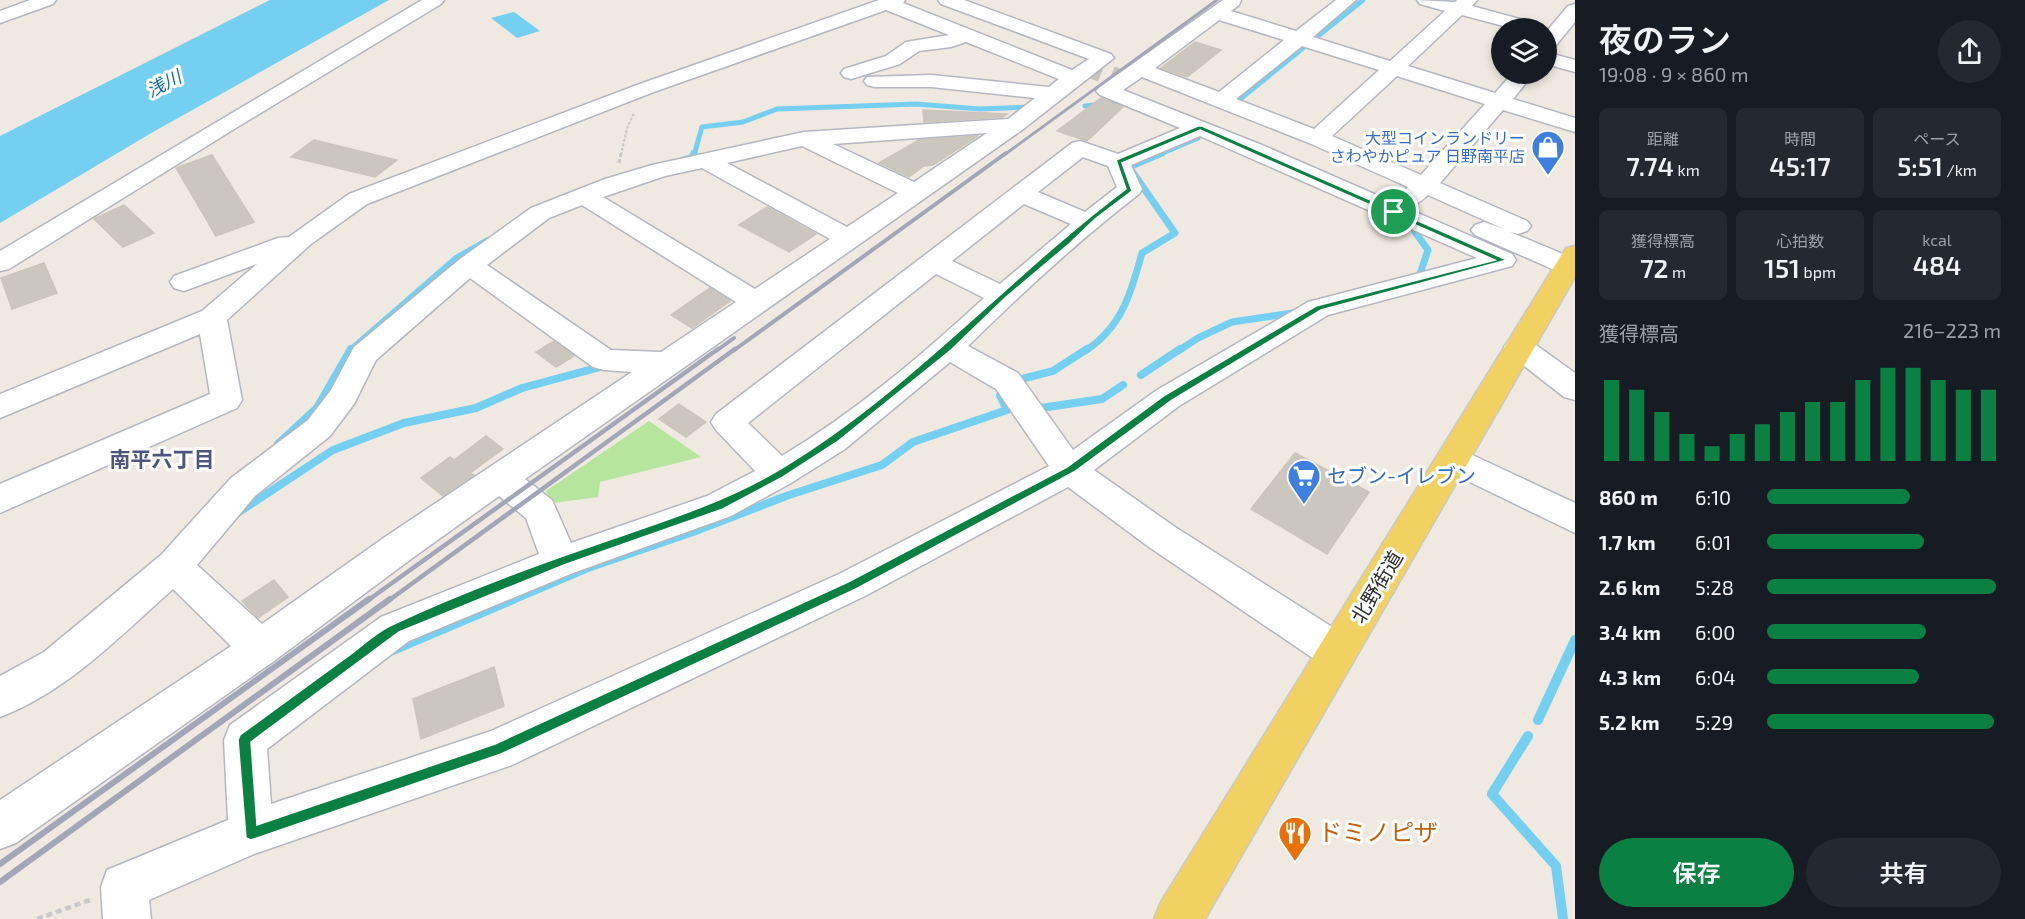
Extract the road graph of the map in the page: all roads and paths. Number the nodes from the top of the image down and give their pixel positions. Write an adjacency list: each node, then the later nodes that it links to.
1 (47, 0): 12 (street)
2 (435, 0): 49 (street)
3 (911, 0): 24 (street)
4 (947, 0): 24 (street)
5 (1235, 0): 11 (street)
6 (1347, 0): 16 (street)
7 (1426, 0): 9 (street)
8 (891, 2): 15 (street); 27 (street)
9 (1462, 4): 13 (street); 21 (street)
10 (1575, 9): 14 (street)
11 (1217, 13): 16 (street); 23 (street)
12 (0, 17)
13 (1503, 18)
14 (1557, 29)
15 (967, 35): 22 (street); 24 (street)
16 (1298, 39): 21 (street); 29 (street)
17 (1557, 39): 18 (street)
18 (1575, 40)
19 (1557, 61): 20 (street)
20 (1575, 66)
21 (1394, 69): 30 (street); 34 (street)
22 (851, 73)
23 (1138, 77): 29 (street); 33 (street); 42 (street)
24 (1070, 79): 25 (street); 32 (street)
25 (874, 81)
26 (1514, 84): 30 (street)
27 (645, 89): 38 (path); 45 (street)
28 (1575, 99): 31 (street)
29 (1222, 100): 34 (street)
30 (1498, 102): 31 (street); 42 (street)
31 (1568, 123)
32 (1014, 125): 35 (street); 39 (street)
33 (1200, 128): 37 (street); 42 (street)
34 (1317, 138): 42 (street)
35 (804, 139): 36 (street); 39 (street)
36 (705, 160): 38 (street); 46 (street)
37 (1118, 162): 40 (street); 43 (street)
38 (614, 184): 41 (street)
39 (914, 192): 46 (street)
40 (1021, 194): 43 (street); 48 (street)
41 (586, 197): 50 (street); 53 (street)
42 (1410, 198): 44 (street); 47 (street); 61 (street)
43 (1088, 222): 52 (street)
44 (1518, 226)
45 (302, 239): 51 (street); 54 (street)
46 (849, 239): 53 (street)
47 (1571, 260): 55 (main road, 北野街道)
48 (934, 262): 52 (street); 62 (street)
49 (0, 263)
50 (469, 265): 57 (street); 67 (street)
51 (184, 282)
52 (1002, 296): 56 (street)
53 (757, 302): 57 (street)
54 (212, 318): 59 (street); 64 (street)
55 (1519, 347): 58 (street); 60 (main road, 北野街道)
56 (948, 348): 61 (street); 62 (street)
57 (667, 363): 63 (street)
58 (1575, 389)
59 (0, 407)
60 (1453, 459): 65 (street); 69 (main road, 北野街道)
61 (1070, 470): 69 (street); 72 (street)
62 (779, 474): 66 (street)
63 (500, 478): 66 (street); 68 (street)
64 (0, 499)
65 (1575, 519)
66 (560, 562): 72 (street)
67 (174, 566): 68 (street); 70 (street)
68 (260, 648): 71 (street)
69 (1337, 652): 75 (main road, 北野街道)
70 (0, 698)
71 (0, 827)
72 (251, 833): 73 (street)
73 (126, 903): 74 (path)
74 (37, 919)
75 (1178, 919)

